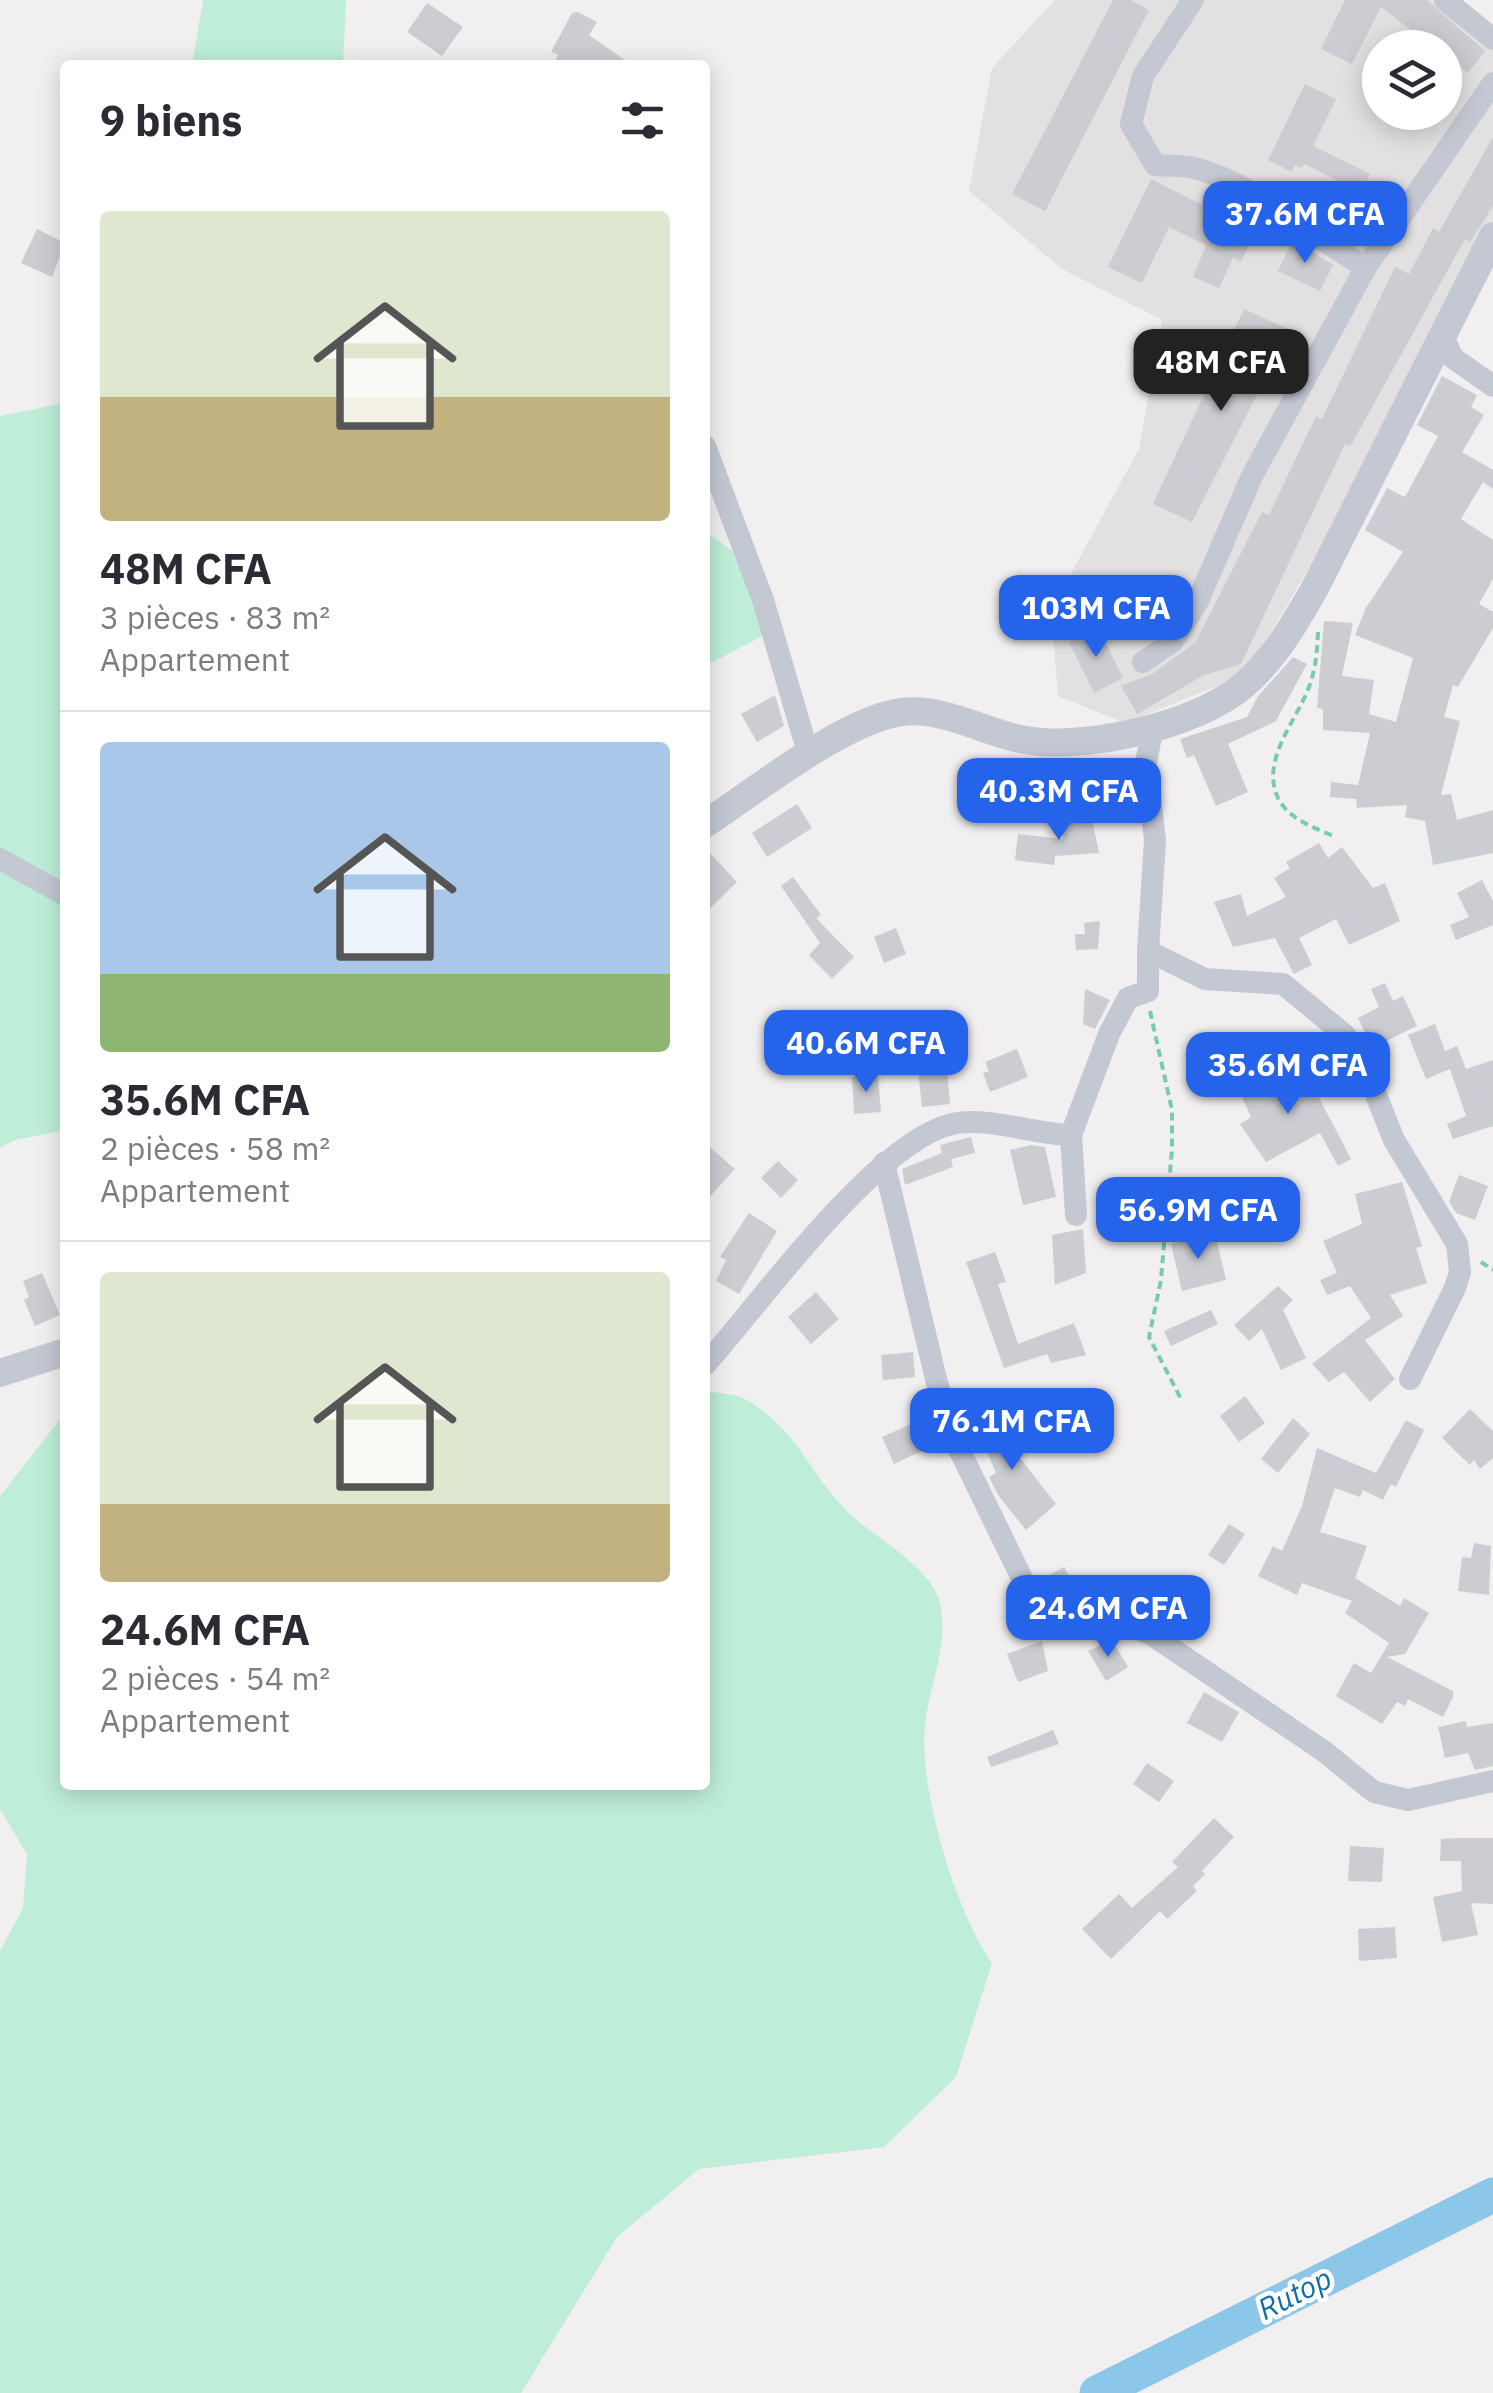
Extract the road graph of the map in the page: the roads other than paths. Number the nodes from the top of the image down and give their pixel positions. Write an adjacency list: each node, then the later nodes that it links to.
1 (1193, 0): 6 (street)
2 (1446, 0): 3 (street)
3 (1493, 39)
4 (1493, 83): 6 (street)
5 (1493, 236): 7 (street)
6 (1366, 267): 10 (street)
7 (1442, 334): 8 (street); 11 (street)
8 (1493, 386)
9 (710, 459): 12 (street)
10 (1143, 662)
11 (1153, 725): 12 (street); 16 (street)
12 (810, 756): 13 (street)
13 (710, 821)
14 (0, 859): 15 (street)
15 (60, 892)
16 (1148, 951): 17 (street); 23 (street)
17 (1071, 1135): 18 (street); 19 (street)
18 (884, 1163): 21 (street); 24 (street)
19 (1076, 1214)
20 (60, 1354): 22 (street)
21 (710, 1359)
22 (0, 1374)
23 (1410, 1379)
24 (1493, 1781)

